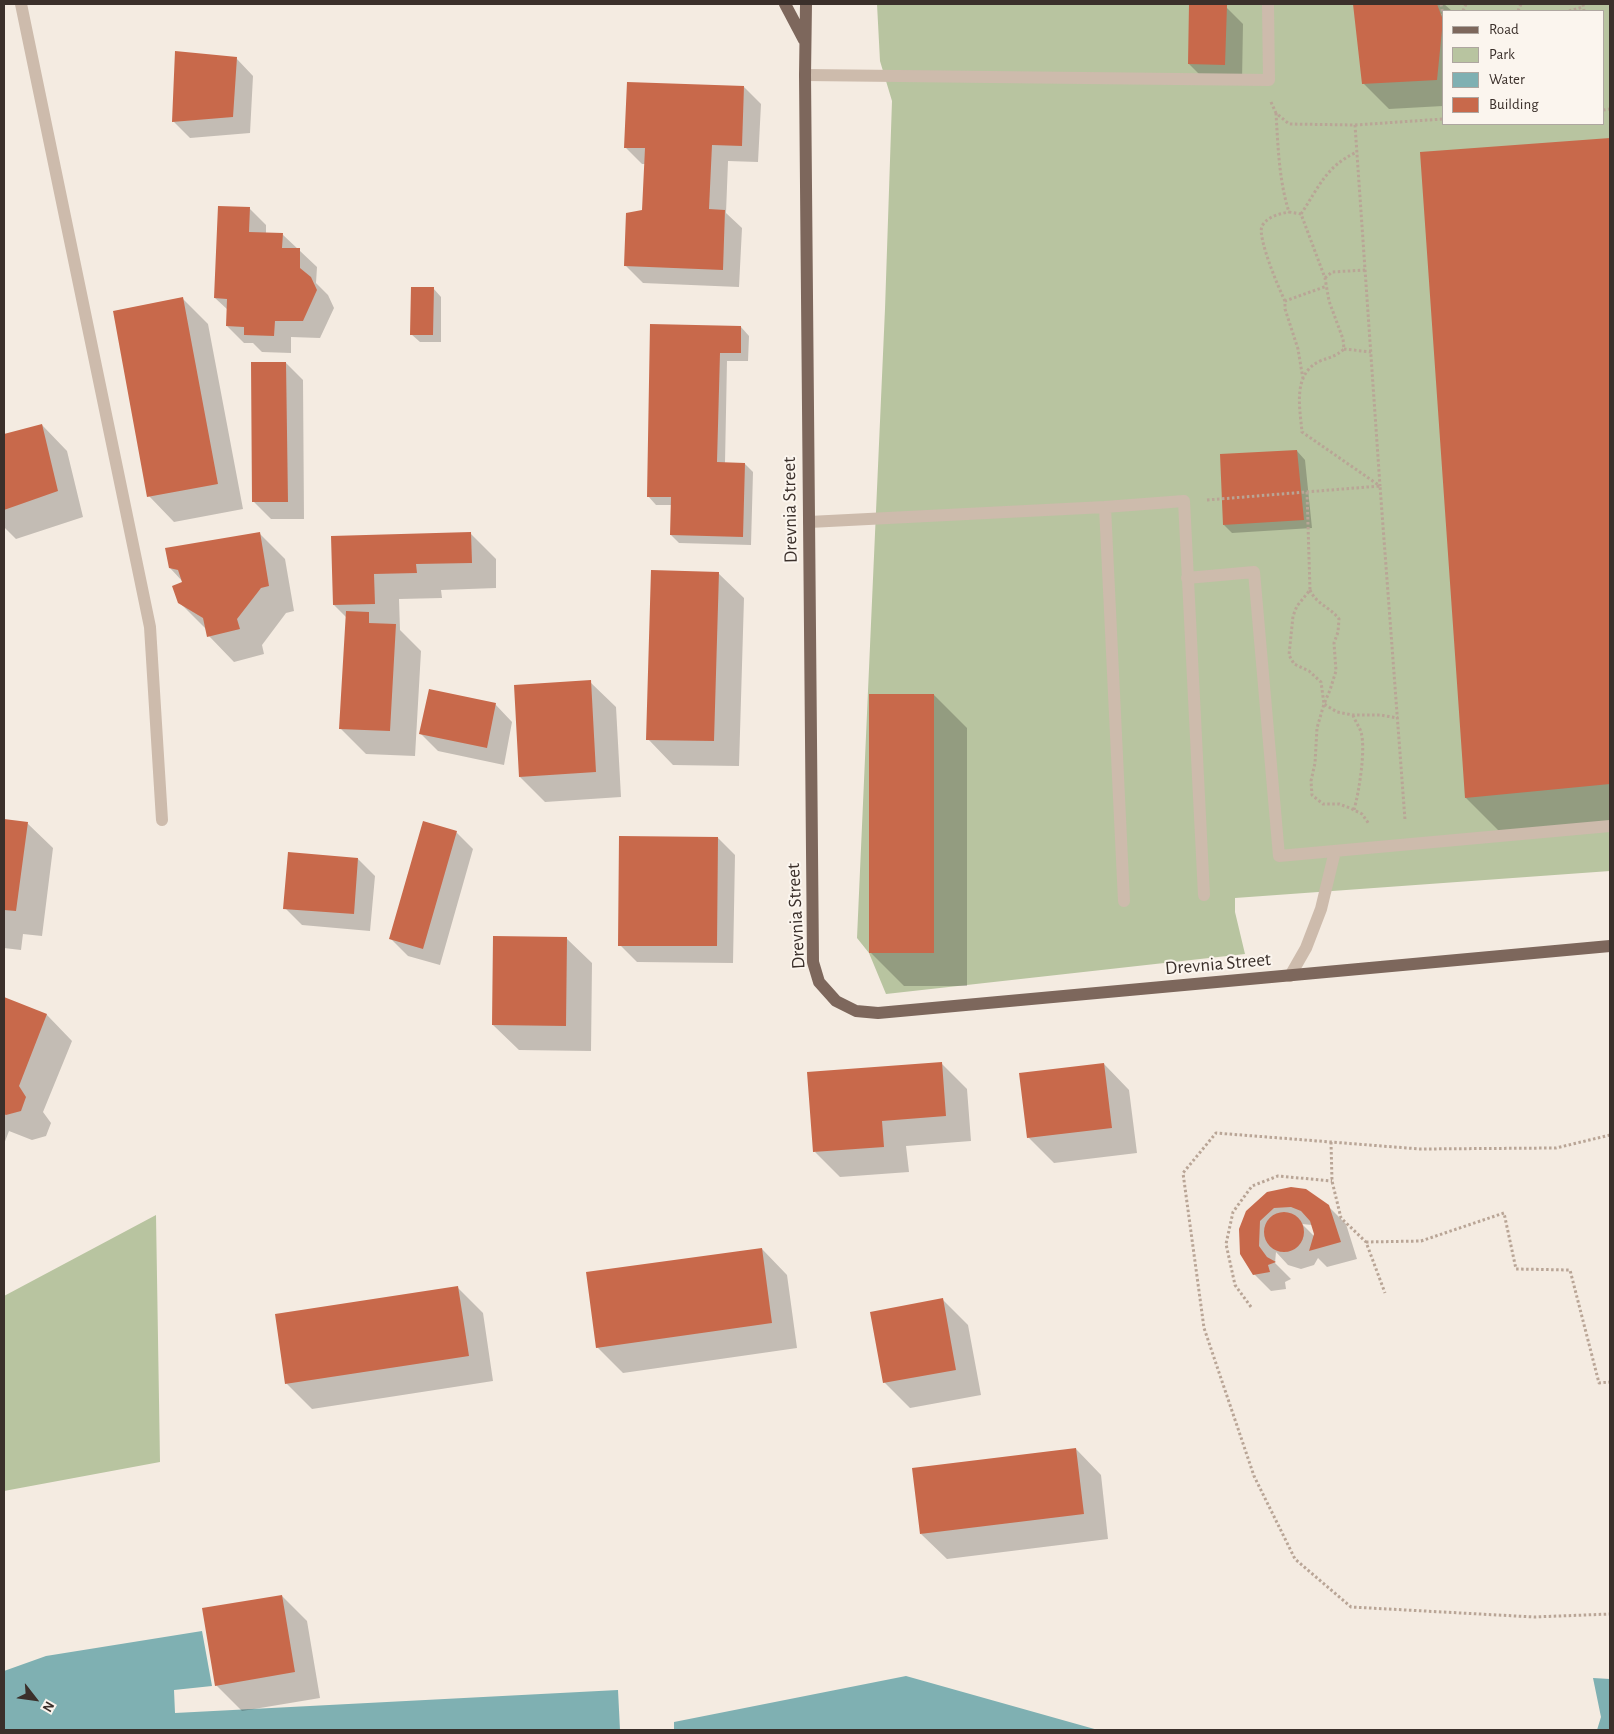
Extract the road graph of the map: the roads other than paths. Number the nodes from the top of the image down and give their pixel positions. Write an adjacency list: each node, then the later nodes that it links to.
1 (21, 4): 10 (lane)
2 (785, 4): 5 (main road)
3 (806, 4): 5 (main road, Drevnia Street)
4 (1268, 4): 6 (lane)
5 (805, 43): 6 (main road, Drevnia Street)
6 (805, 75): 8 (main road, Drevnia Street)
7 (1105, 507): 8 (lane); 9 (lane); 14 (lane)
8 (809, 522): 16 (main road, Drevnia Street)
9 (1187, 578): 12 (lane); 13 (lane)
10 (162, 820)
11 (1610, 826): 12 (lane)
12 (1335, 851): 16 (lane)
13 (1204, 895)
14 (1124, 901)
15 (1610, 946): 16 (main road, Drevnia Street)
16 (1290, 976)

